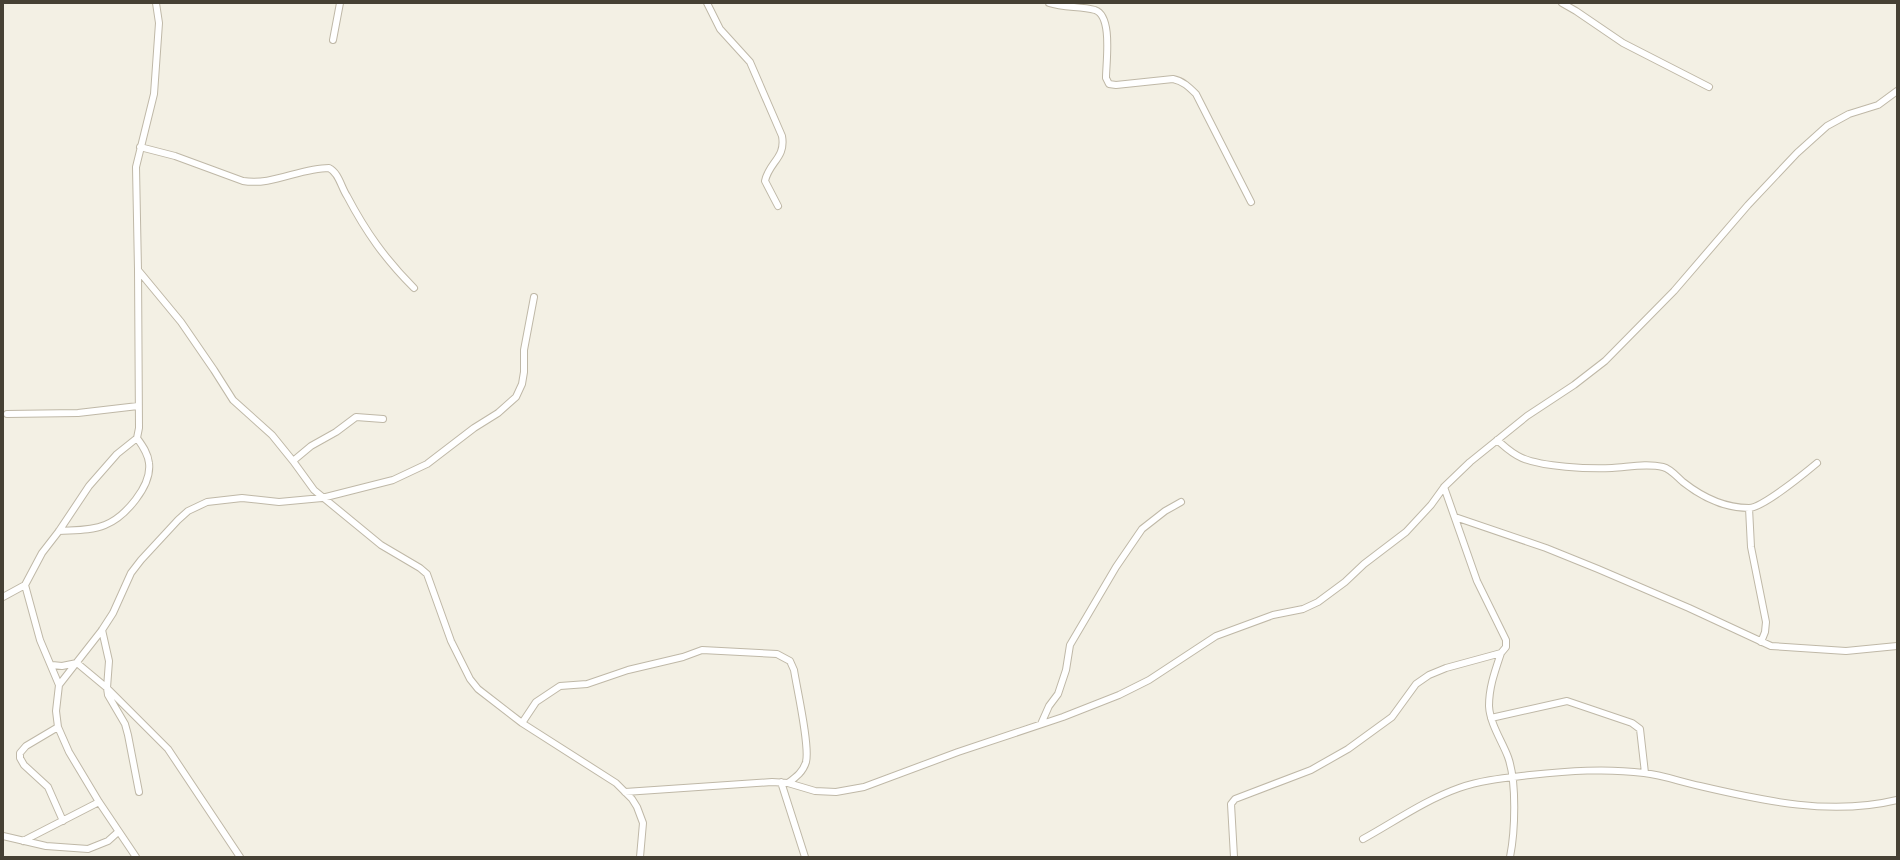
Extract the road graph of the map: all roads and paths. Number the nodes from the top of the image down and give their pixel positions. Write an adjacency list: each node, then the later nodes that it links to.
1 (156, 3): 9 (street)
2 (340, 3): 6 (street)
3 (707, 3): 11 (street)
4 (1049, 3): 10 (street)
5 (1562, 3): 7 (street)
6 (333, 40)
7 (1709, 86)
8 (1897, 91): 19 (street)
9 (140, 146): 12 (street); 13 (street)
10 (1251, 202)
11 (778, 206)
12 (138, 270): 15 (street); 20 (street)
13 (414, 288)
14 (534, 297): 23 (street)
15 (138, 406): 16 (street); 18 (street)
16 (7, 414)
17 (383, 419): 20 (street)
18 (137, 438): 27 (street); 27 (street)
19 (1497, 440): 22 (street); 25 (street)
20 (293, 461): 23 (street)
21 (1816, 463): 25 (street)
22 (1444, 487): 26 (street); 40 (street)
23 (322, 498): 30 (street); 39 (street)
24 (1181, 502): 40 (street)
25 (1749, 508): 31 (street)
26 (1455, 517): 31 (street); 33 (street)
27 (59, 531): 28 (street)
28 (25, 585): 29 (street); 35 (street)
29 (3, 597)
30 (102, 630): 34 (street); 37 (street)
31 (1761, 642): 32 (street)
32 (1897, 646)
33 (1501, 653): 38 (street); 59 (street)
34 (76, 664): 35 (street); 36 (street); 37 (street)
35 (52, 665): 36 (street)
36 (59, 685): 41 (street)
37 (107, 688): 46 (street); 56 (street)
38 (1491, 718): 42 (street); 43 (street)
39 (522, 722): 45 (street); 47 (street)
40 (1041, 724): 45 (street)
41 (58, 727): 49 (street); 50 (street)
42 (1645, 773): 43 (street); 48 (street)
43 (1512, 777): 53 (street); 60 (street)
44 (781, 782): 45 (street); 47 (street); 58 (street)
45 (788, 782)
46 (139, 792)
47 (625, 792): 57 (street)
48 (1897, 800)
49 (99, 802): 50 (street); 51 (street)
50 (63, 821): 54 (street)
51 (118, 832): 54 (street); 55 (street)
52 (3, 836): 54 (street)
53 (1363, 839)
54 (23, 841)
55 (136, 857)
56 (240, 857)
57 (640, 857)
58 (805, 857)
59 (1234, 857)
60 (1510, 857)

